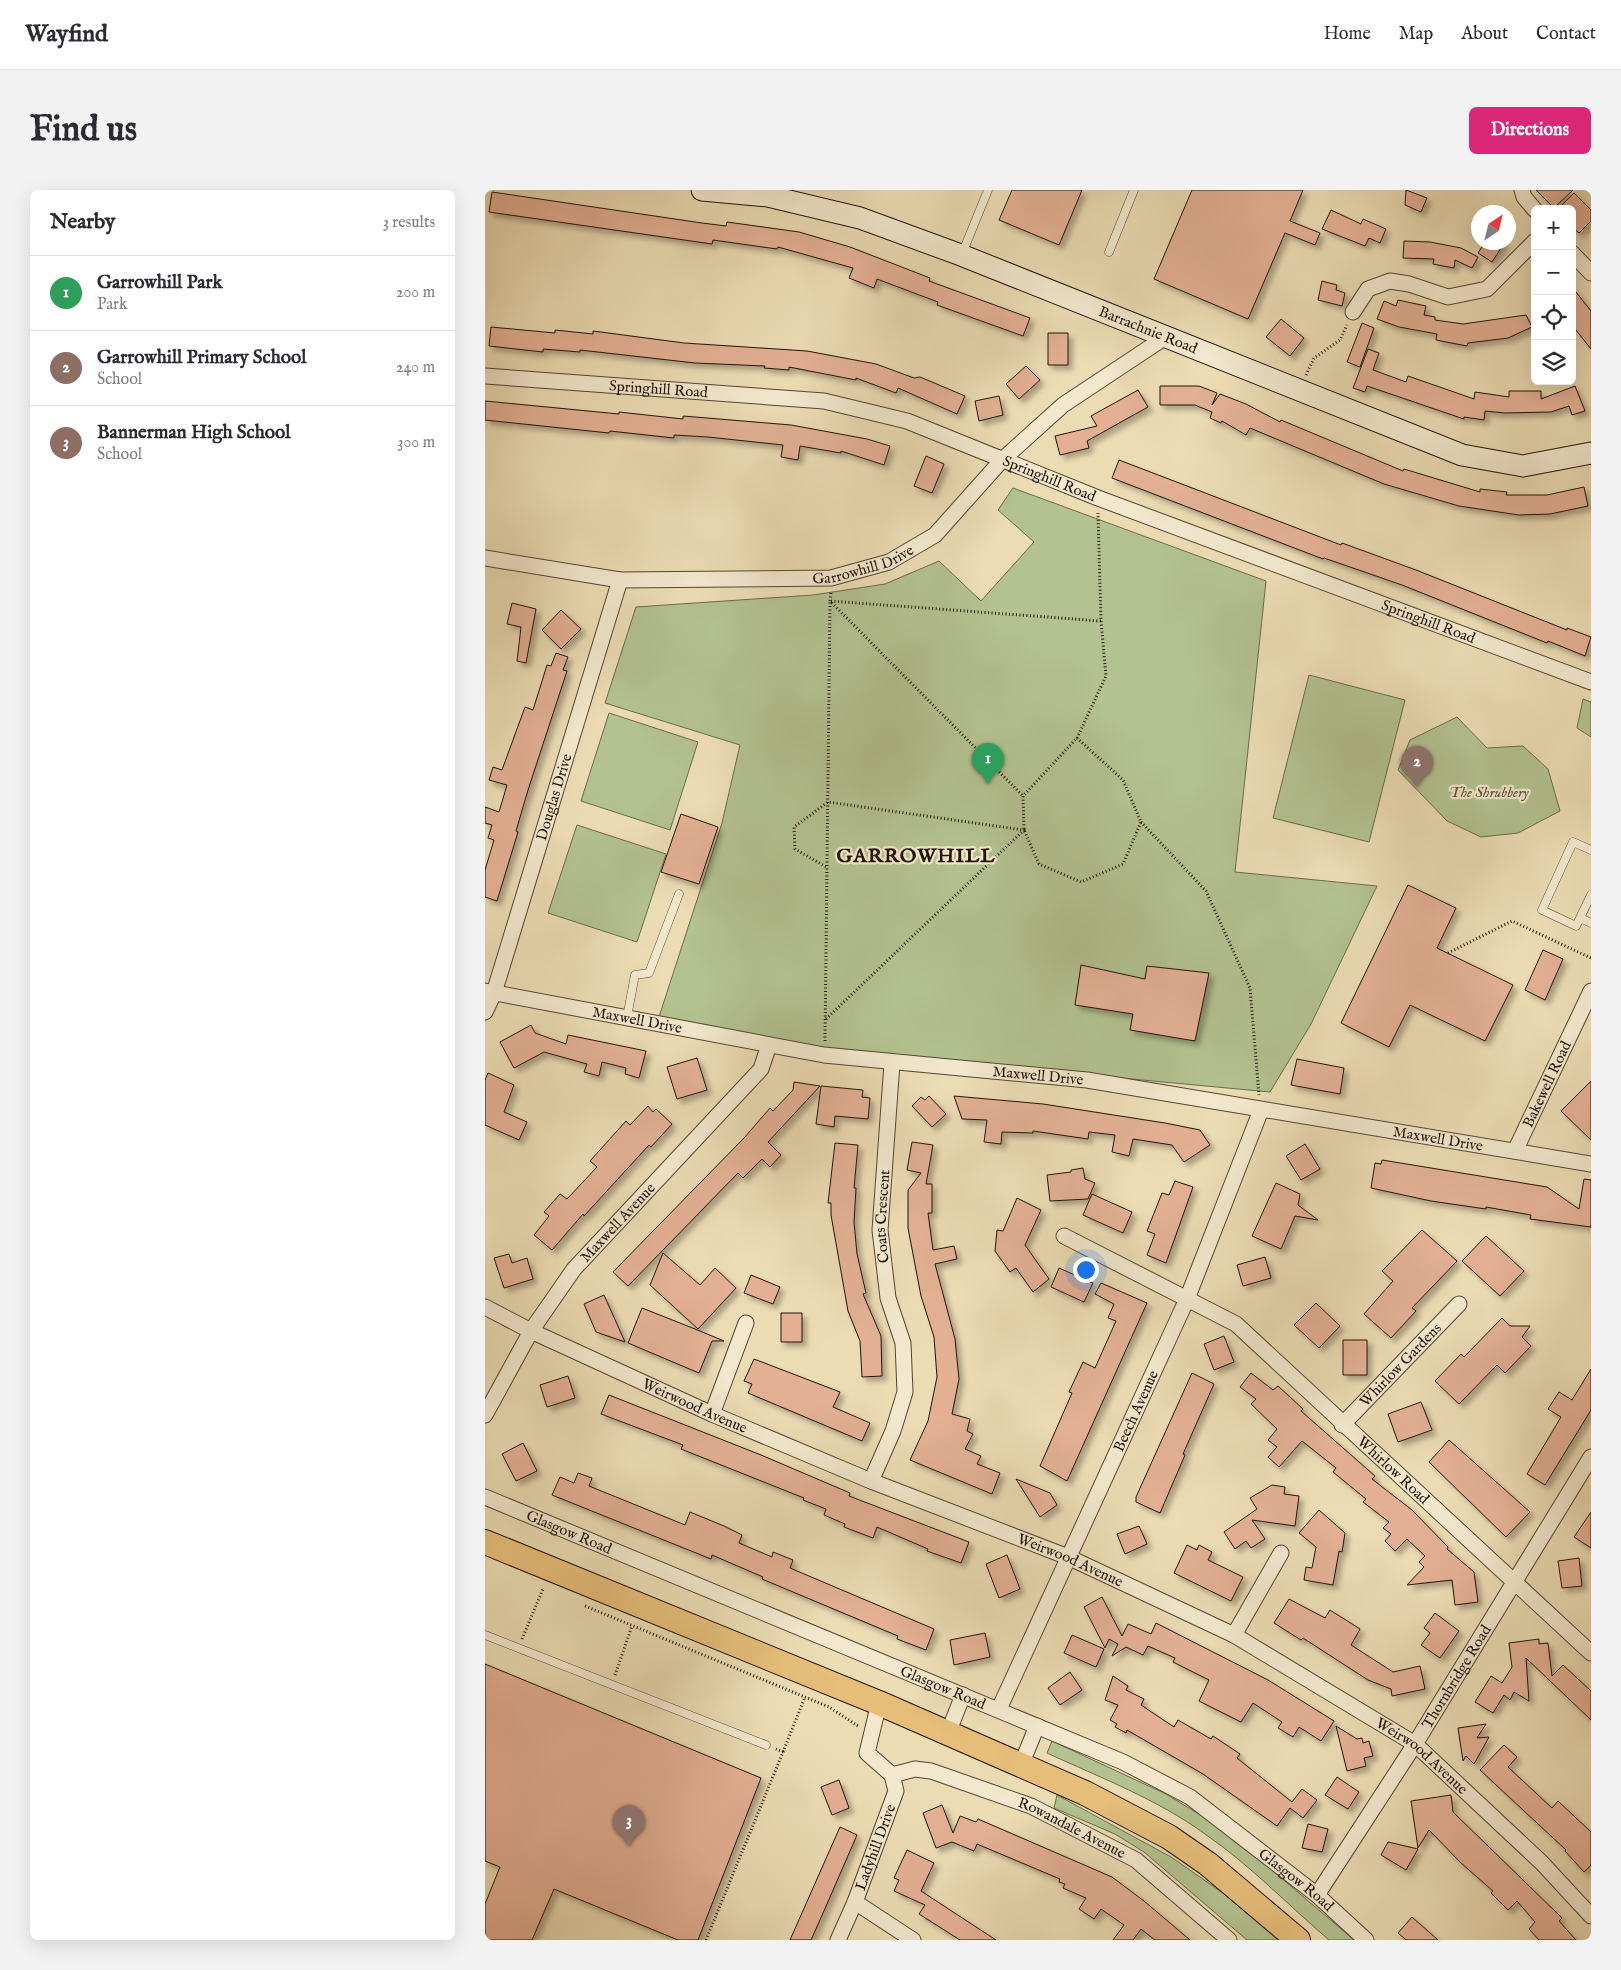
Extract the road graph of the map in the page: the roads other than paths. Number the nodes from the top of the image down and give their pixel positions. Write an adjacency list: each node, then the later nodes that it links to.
1 (702, 190): 5 (main road, Barrachnie Road)
2 (988, 190): 9 (lane)
3 (1134, 190): 8 (lane)
4 (1522, 190): 6 (street)
5 (768, 193): 9 (main road, Barrachnie Road)
6 (1531, 205)
7 (1531, 245): 12 (street)
8 (1109, 252)
9 (961, 256): 13 (main road, Barrachnie Road)
10 (1576, 257): 11 (street)
11 (1591, 273)
12 (1353, 312)
13 (1164, 338): 15 (main road, Barrachnie Road); 16 (street, Garrowhill Drive)
14 (485, 376): 16 (street, Springhill Road)
15 (1591, 453)
16 (1002, 460): 18 (street, Garrowhill Drive); 19 (street, Springhill Road)
17 (485, 558): 18 (street, Garrowhill Drive)
18 (620, 580): 26 (street, Douglas Drive)
19 (1591, 682)
20 (1591, 850): 23 (lane)
21 (679, 894): 28 (lane)
22 (1591, 895): 23 (lane)
23 (1580, 918): 24 (lane)
24 (1591, 922)
25 (1591, 991): 32 (street, Bakewell Road)
26 (489, 992): 27 (street, Douglas Drive); 28 (street, Maxwell Drive)
27 (485, 1012)
28 (627, 1017): 29 (street, Maxwell Drive)
29 (769, 1045): 30 (street, Maxwell Drive); 39 (street, Maxwell Avenue)
30 (892, 1063): 31 (street, Maxwell Drive); 44 (street, Coats Crescent)
31 (1261, 1110): 32 (street, Maxwell Drive); 35 (street, Beech Avenue)
32 (1515, 1150): 33 (street, Maxwell Drive)
33 (1591, 1164)
34 (1064, 1236): 35 (street, Whirlow Road)
35 (1187, 1299): 42 (street, Whirlow Road); 48 (street, Beech Avenue)
36 (1459, 1304): 42 (street, Whirlow Gardens)
37 (485, 1307): 39 (street, Weirwood Avenue)
38 (746, 1323): 40 (street)
39 (531, 1331): 40 (street, Weirwood Avenue); 41 (street, Maxwell Avenue)
40 (712, 1414): 44 (street, Weirwood Avenue)
41 (485, 1415)
42 (1342, 1425): 49 (street, Whirlow Road)
43 (1591, 1457): 49 (street, Thornbridge Road)
44 (871, 1481): 48 (street, Weirwood Avenue)
45 (485, 1497): 53 (street, Glasgow Road)
46 (485, 1542): 54 (main road)
47 (1281, 1553): 51 (street)
48 (1068, 1557): 51 (street, Weirwood Avenue); 55 (street, Beech Avenue)
49 (1515, 1581): 52 (street, Whirlow Road); 58 (street, Thornbridge Road)
50 (485, 1635): 59 (lane)
51 (1235, 1635): 58 (street, Weirwood Avenue)
52 (1591, 1653)
53 (963, 1695): 55 (street, Glasgow Road); 57 (street)
54 (879, 1703): 57 (main road); 61 (street)
55 (999, 1709): 56 (street, Glasgow Road)
56 (1037, 1726): 60 (street); 62 (street, Glasgow Road)
57 (948, 1733): 60 (main road)
58 (1415, 1744): 62 (street, Thornbridge Road); 64 (street, Weirwood Avenue)
59 (766, 1745)
60 (1021, 1765): 68 (main road)
61 (892, 1775): 63 (street, Ladyhill Drive); 67 (street, Rowandale Avenue)
62 (1317, 1895): 69 (street, Glasgow Road)
63 (855, 1902): 65 (street, Ladyhill Drive); 66 (street)
64 (1591, 1916)
65 (838, 1940)
66 (913, 1940)
67 (1229, 1940)
68 (1297, 1940)
69 (1366, 1940)

